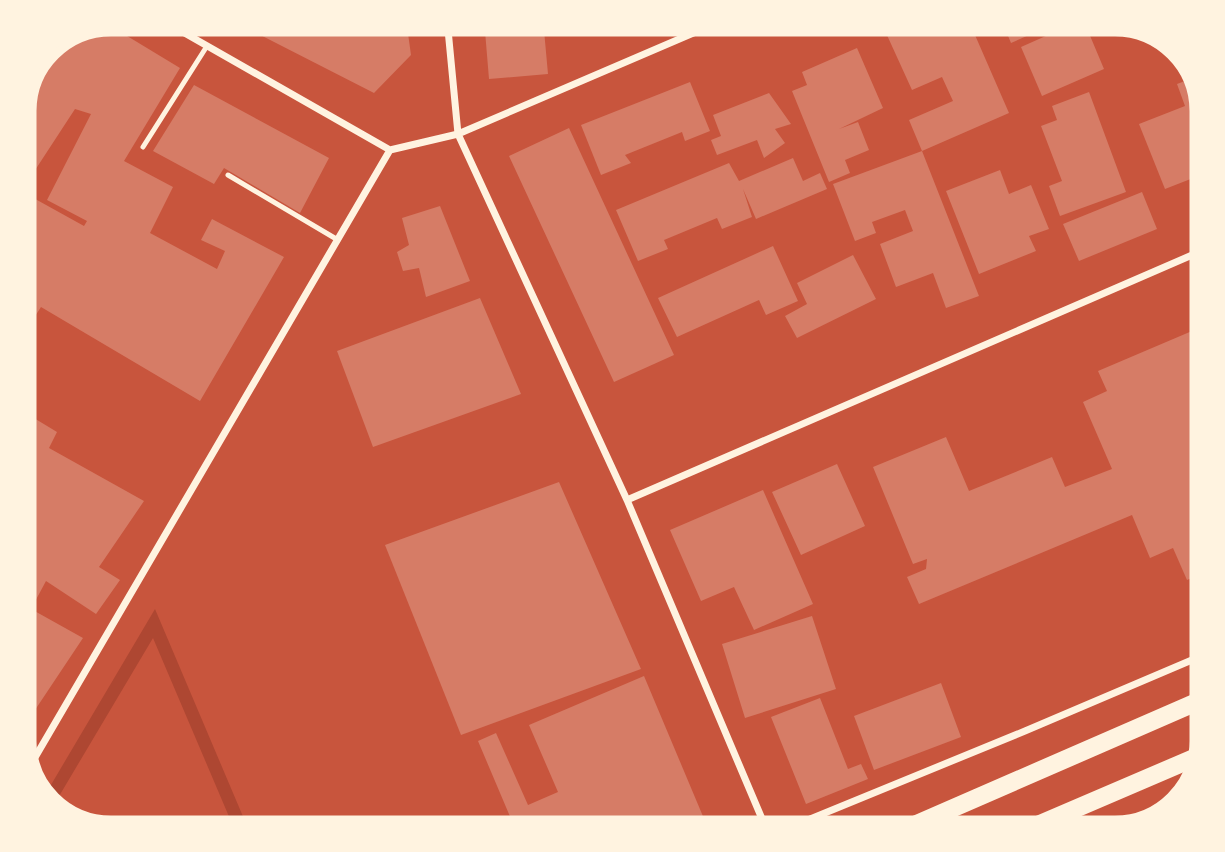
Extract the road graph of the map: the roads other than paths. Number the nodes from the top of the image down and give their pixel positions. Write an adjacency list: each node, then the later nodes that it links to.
1 (183, 32): 4 (street)
2 (448, 32): 5 (street)
3 (696, 32): 5 (street)
4 (207, 46): 6 (lane); 7 (street)
5 (458, 134): 7 (street); 11 (street)
6 (144, 147)
7 (390, 150): 9 (street)
8 (228, 175): 9 (lane)
9 (338, 240): 15 (street)
10 (1194, 254): 11 (street)
11 (627, 500): 16 (street)
12 (1194, 658): 17 (street)
13 (1194, 703): 18 (main road)
14 (1192, 759): 19 (main road)
15 (34, 760)
16 (762, 820)
17 (808, 820)
18 (926, 820)
19 (1049, 820)

